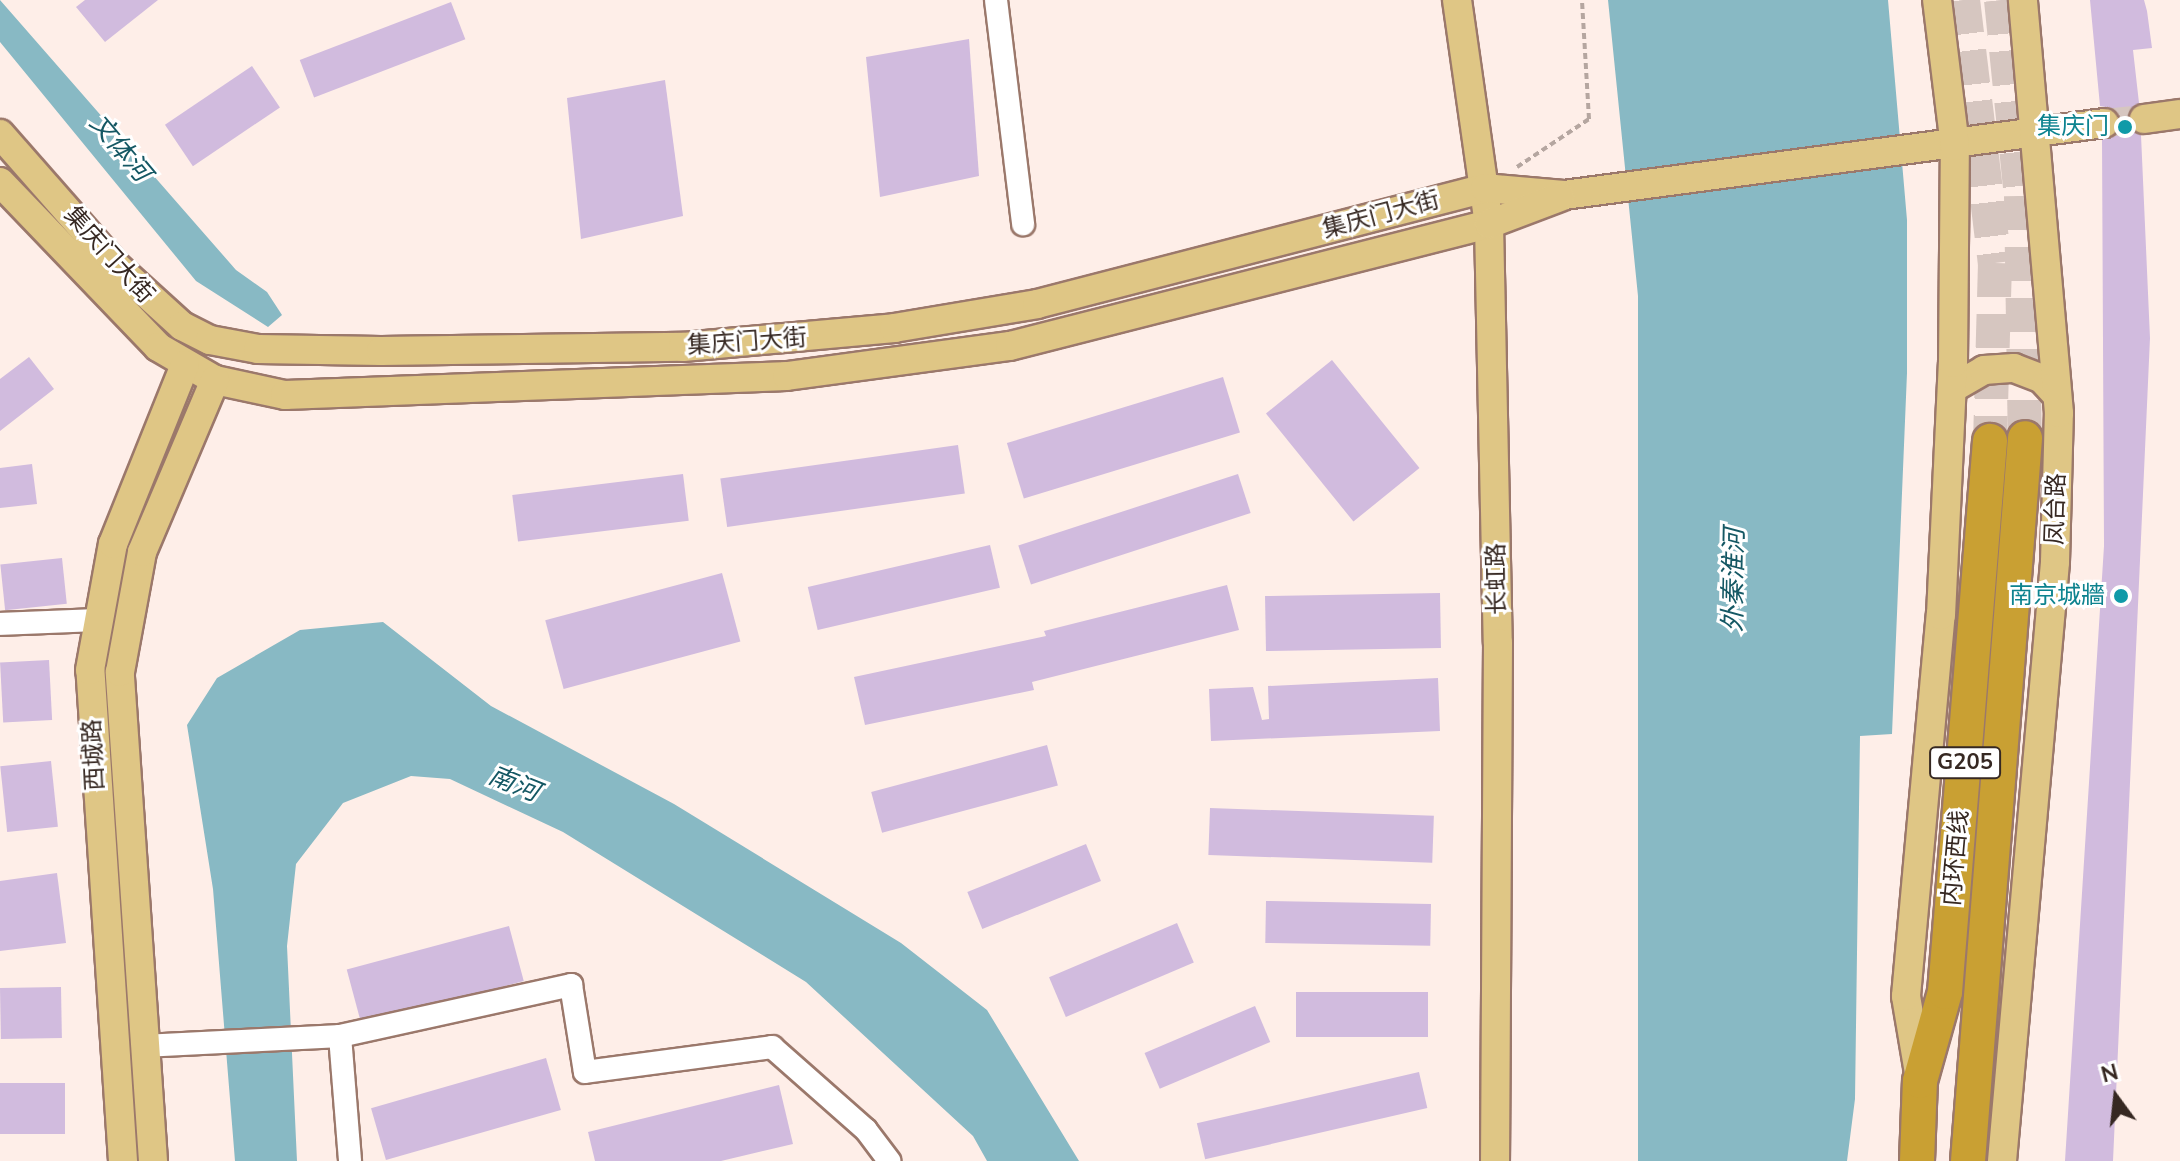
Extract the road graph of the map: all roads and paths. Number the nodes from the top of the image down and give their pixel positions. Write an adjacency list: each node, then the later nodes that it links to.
1 (996, 0): 15 (street)
2 (1457, 0): 13 (main road, 长虹路)
3 (1582, 0): 13 (path)
4 (1937, 0): 11 (main road)
5 (2023, 0): 9 (main road, 凤台路)
6 (2180, 114): 7 (main road)
7 (2144, 119)
8 (2104, 123): 9 (main road, 集庆门大街)
9 (2036, 132): 11 (main road, 集庆门大街); 20 (main road, 凤台路)
10 (0, 134): 13 (main road, 集庆门大街)
11 (1955, 146): 14 (main road, 集庆门大街); 19 (main road)
12 (0, 182): 17 (main road, 集庆门大街)
13 (1485, 188): 14 (main road, 集庆门大街); 16 (main road, 长虹路)
14 (1573, 194): 16 (main road, 集庆门大街)
15 (1023, 224)
16 (1489, 224): 18 (main road, 集庆门大街); 33 (main road, 长虹路)
17 (185, 365): 18 (main road, 集庆门大街); 23 (main road, 西城路)
18 (215, 380): 26 (main road, 西城路)
19 (1953, 388): 20 (main road); 28 (main road)
20 (2057, 395): 37 (main road, 凤台路)
21 (2025, 438): 27 (highway, 内环西线 / G205)
22 (1990, 441): 28 (highway, 内环西线 / G205)
23 (99, 620): 24 (street); 29 (main road, 西城路)
24 (0, 624)
25 (340, 1036): 26 (street); 31 (street); 32 (street)
26 (144, 1046): 30 (main road, 西城路)
27 (1975, 1076): 35 (highway); 36 (highway)
28 (1920, 1081): 34 (highway, 内环西线)
29 (123, 1161)
30 (153, 1161)
31 (350, 1161)
32 (889, 1161)
33 (1495, 1161)
34 (1917, 1161)
35 (1968, 1161)
36 (1978, 1161)
37 (2002, 1161)

